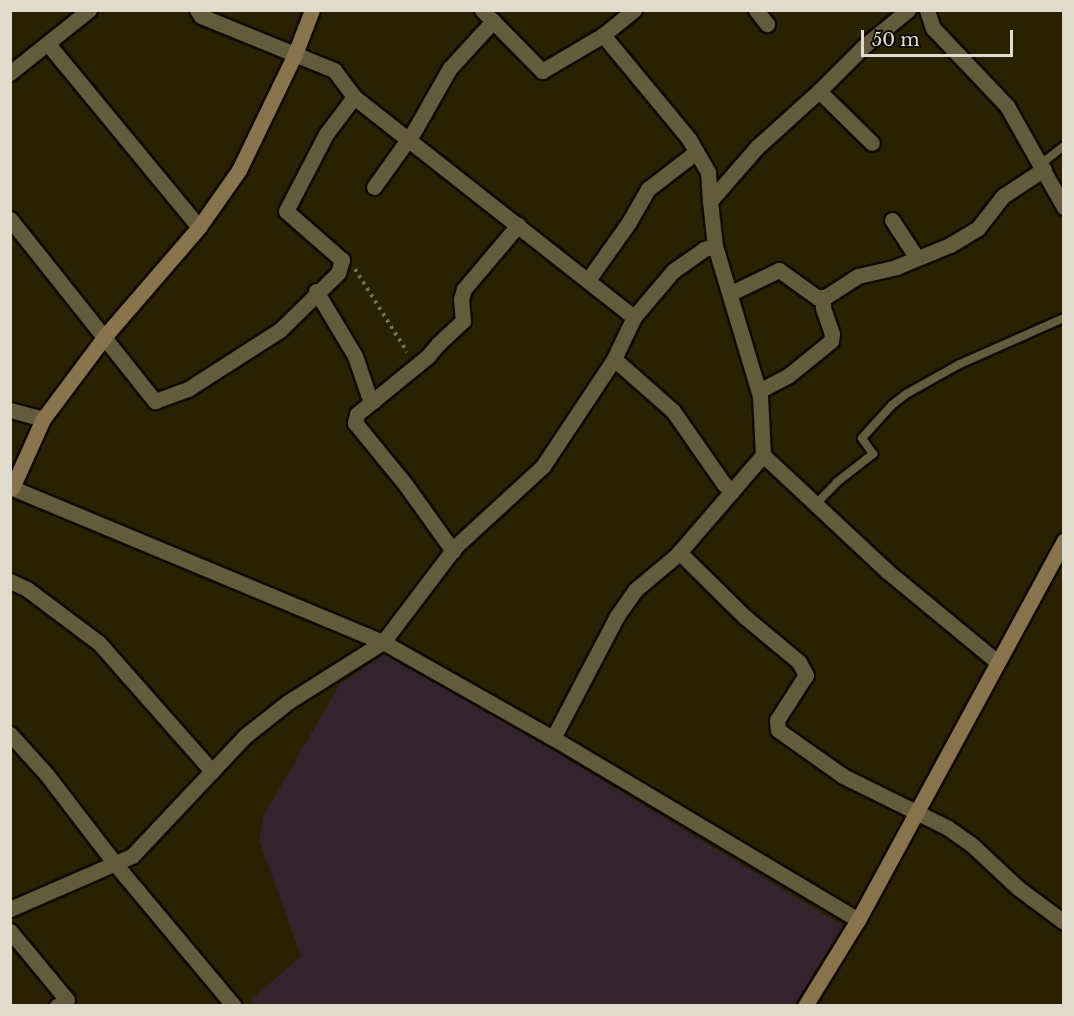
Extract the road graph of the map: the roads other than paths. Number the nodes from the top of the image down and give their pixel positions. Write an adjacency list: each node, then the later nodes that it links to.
1 (89, 10): 11 (street)
2 (197, 10): 12 (street)
3 (312, 10): 12 (street)
4 (634, 10): 10 (street)
5 (756, 10): 9 (street)
6 (908, 10): 14 (street)
7 (927, 10): 20 (street)
8 (488, 16): 10 (street); 16 (street)
9 (767, 24)
10 (603, 35): 19 (street)
11 (48, 44): 13 (street); 27 (street)
12 (295, 54): 15 (street); 27 (street)
13 (10, 73)
14 (819, 91): 17 (street); 22 (street)
15 (354, 97): 16 (street); 31 (street)
16 (408, 139): 21 (street); 26 (street)
17 (872, 143)
18 (1064, 146): 20 (lane)
19 (696, 152): 22 (street); 30 (street)
20 (1042, 167): 23 (street); 29 (street)
21 (374, 187)
22 (710, 201): 28 (street)
23 (1064, 207)
24 (10, 219): 36 (street)
25 (892, 220): 29 (street)
26 (518, 225): 30 (street); 39 (street)
27 (199, 227): 36 (street)
28 (715, 246): 32 (street); 34 (street)
29 (917, 258): 33 (street)
30 (588, 280): 34 (street)
31 (316, 291): 36 (street); 39 (street)
32 (731, 293): 33 (street); 38 (street)
33 (822, 297): 38 (street)
34 (634, 317): 37 (street)
35 (1064, 318): 45 (lane)
36 (105, 336): 41 (street)
37 (614, 359): 44 (street); 47 (street)
38 (759, 391): 42 (street)
39 (373, 401): 47 (street)
40 (10, 410): 41 (street)
41 (43, 419): 43 (street)
42 (763, 455): 44 (street); 45 (street)
43 (11, 487): 50 (street)
44 (732, 491): 48 (street)
45 (816, 504): 51 (street)
46 (1064, 540): 51 (street)
47 (453, 551): 50 (street)
48 (679, 552): 53 (street); 55 (street)
49 (10, 581): 54 (street)
50 (383, 642): 53 (street); 54 (street)
51 (996, 661): 55 (street)
52 (10, 734): 56 (street)
53 (553, 738): 58 (street)
54 (212, 771): 56 (street)
55 (915, 813): 58 (street); 59 (street)
56 (116, 865): 57 (street); 62 (street)
57 (10, 909)
58 (858, 920): 63 (street)
59 (1064, 922)
60 (10, 931): 61 (street)
61 (65, 1004)
62 (234, 1005)
63 (805, 1005)

